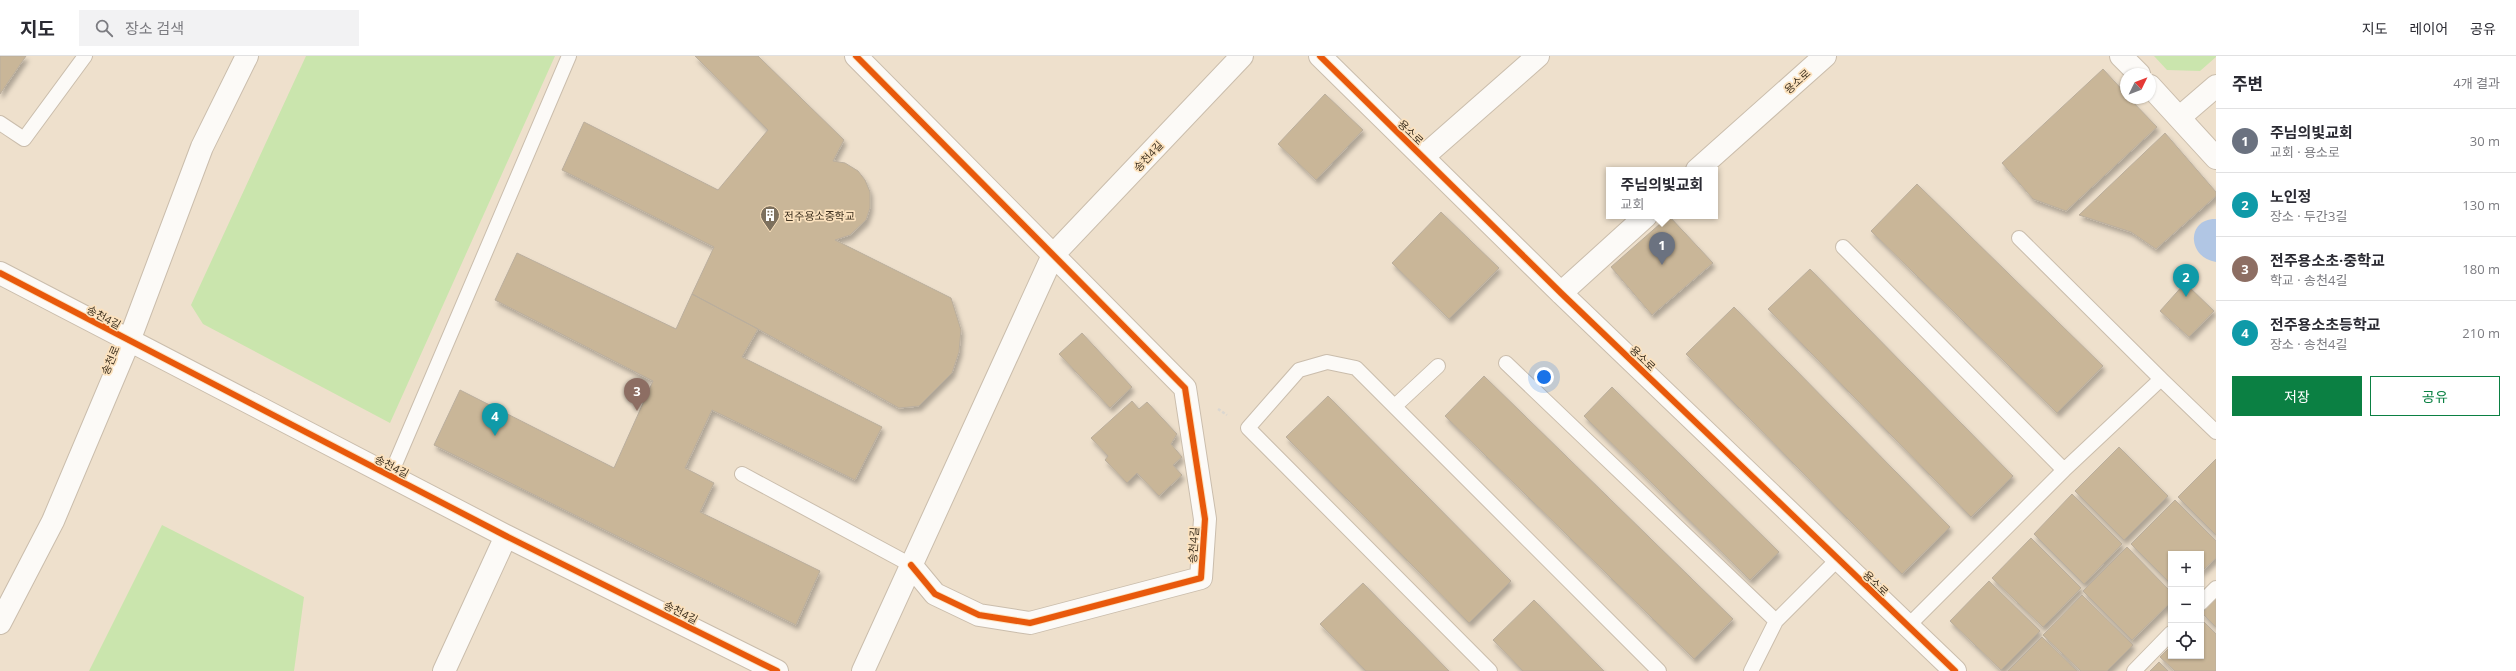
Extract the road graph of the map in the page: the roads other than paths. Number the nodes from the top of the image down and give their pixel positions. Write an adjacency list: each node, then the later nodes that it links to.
1 (85, 56): 14 (lane)
2 (247, 56): 24 (street, 송천로)
3 (570, 56): 32 (lane)
4 (856, 56): 21 (street)
5 (1242, 56): 21 (street, 송천4길)
6 (1320, 56): 15 (street, 용소로)
7 (1538, 56): 15 (street)
8 (1825, 56): 17 (street, 용소로)
9 (2122, 56): 10 (street)
10 (2133, 68)
11 (2216, 86): 13 (street)
12 (2156, 92): 13 (street)
13 (2180, 117): 16 (street)
14 (0, 123)
15 (1423, 157): 23 (street, 용소로)
16 (2216, 158)
17 (1701, 167)
18 (1643, 219): 23 (street)
19 (2019, 238): 27 (lane)
20 (1843, 247): 30 (lane)
21 (1053, 255): 35 (street, 송천4길); 35 (street, 송천4길)
22 (0, 273): 24 (street, 송천4길)
23 (1561, 293): 34 (street, 용소로)
24 (129, 341): 32 (street, 송천4길); 39 (street, 송천로)
25 (1506, 363): 38 (lane)
26 (1438, 366): 28 (lane)
27 (2161, 379): 29 (lane); 30 (lane)
28 (1395, 406): 45 (lane); 46 (lane)
29 (2216, 432)
30 (2064, 470): 40 (lane)
31 (742, 474): 35 (lane)
32 (390, 476): 33 (street, 송천4길)
33 (506, 536): 42 (street); 43 (street, 송천4길)
34 (1837, 560): 38 (lane); 40 (street, 용소로)
35 (911, 565): 44 (street, 송천4길)
36 (2216, 588): 37 (lane)
37 (2204, 600)
38 (1776, 621): 47 (lane)
39 (0, 623)
40 (1907, 626): 48 (street, 용소로)
41 (2168, 637): 49 (lane)
42 (444, 671)
43 (777, 671)
44 (863, 671)
45 (1490, 671)
46 (1659, 671)
47 (1751, 671)
48 (1955, 671)
49 (2134, 671)

